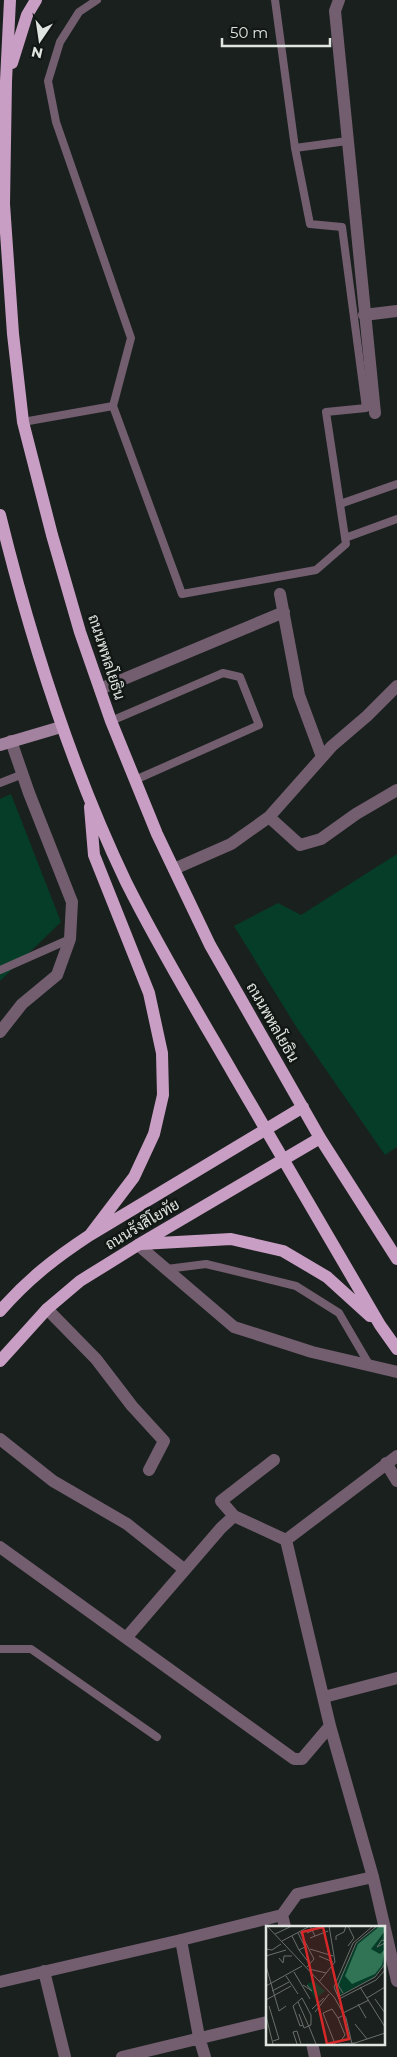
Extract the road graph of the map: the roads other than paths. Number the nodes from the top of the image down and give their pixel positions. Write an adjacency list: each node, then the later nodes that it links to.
1 (10, 0): 6 (main road, ถนนพหลโยธิน)
2 (36, 0): 6 (main road)
3 (97, 0): 11 (lane)
4 (275, 0): 8 (lane)
5 (339, 0): 7 (street)
6 (6, 81): 13 (main road, ถนนพหลโยธิน)
7 (347, 141): 8 (lane); 10 (street)
8 (295, 148): 15 (lane)
9 (397, 311): 10 (street)
10 (364, 315): 12 (street)
11 (113, 406): 13 (lane); 18 (lane)
12 (375, 413)
13 (23, 422): 22 (main road, ถนนพหลโยธิน)
14 (397, 484): 15 (lane)
15 (340, 504): 18 (lane)
16 (0, 516): 24 (main road)
17 (397, 519): 18 (lane)
18 (345, 538)
19 (280, 594): 20 (street)
20 (284, 612): 22 (street); 26 (street)
21 (397, 686): 26 (street)
22 (100, 689): 23 (main road, ถนนพหลโยธิน)
23 (111, 721): 28 (main road, ถนนพหลโยธิน); 28 (lane)
24 (61, 727): 25 (street); 31 (main road)
25 (6, 743): 27 (street)
26 (322, 757): 32 (street)
27 (23, 774): 29 (lane); 34 (street)
28 (135, 780): 33 (main road, ถนนพหลโยธิน)
29 (0, 783)
30 (397, 790): 32 (street)
31 (88, 796): 38 (main road); 41 (main road)
32 (269, 817): 33 (street)
33 (174, 869): 37 (main road, ถนนพหลโยธิน)
34 (70, 939): 35 (lane); 36 (street)
35 (0, 970)
36 (0, 1032)
37 (303, 1107): 38 (main road, ถนนรังสิโยทัย); 39 (main road, ถนนพหลโยธิน)
38 (266, 1129): 40 (main road); 41 (main road, ถนนรังสิโยทัย)
39 (320, 1138): 40 (main road, ถนนรังสิโยทัย); 43 (main road, ถนนพหลโยธิน)
40 (282, 1160): 42 (main road, ถนนรังสิโยทัย); 47 (main road)
41 (90, 1235): 46 (main road, ถนนรังสิโยทัย)
42 (138, 1245): 44 (street); 45 (main road, ถนนรังสิโยทัย); 47 (main road)
43 (397, 1259)
44 (167, 1269): 50 (street); 50 (lane)
45 (47, 1309): 49 (main road, ถนนรังสิโยทัย); 56 (street)
46 (0, 1311)
47 (380, 1324): 48 (main road)
48 (397, 1349)
49 (0, 1361)
50 (370, 1366): 51 (street)
51 (397, 1372)
52 (0, 1439): 61 (street)
53 (397, 1456): 55 (street)
54 (274, 1460): 58 (street)
55 (386, 1463): 57 (street); 59 (street)
56 (149, 1470)
57 (397, 1481)
58 (234, 1516): 59 (street); 61 (street)
59 (286, 1540): 65 (street)
60 (0, 1547): 62 (street)
61 (185, 1570): 62 (street)
62 (126, 1638): 66 (street)
63 (0, 1649): 67 (lane)
64 (397, 1678): 65 (street)
65 (324, 1697): 66 (street)
66 (330, 1726): 68 (street)
67 (157, 1737)
68 (373, 1878): 69 (street); 70 (street)
69 (283, 1921): 71 (street)
70 (381, 1926)
71 (181, 1940): 74 (street); 78 (street)
72 (384, 1941): 73 (street)
73 (388, 1964): 75 (street)
74 (44, 1971): 76 (street); 80 (street)
75 (397, 1981)
76 (0, 1982)
77 (266, 2022): 78 (street)
78 (200, 2037): 81 (street); 82 (street)
79 (312, 2044): 83 (street)
80 (65, 2057)
81 (122, 2057)
82 (205, 2057)
83 (316, 2057)

